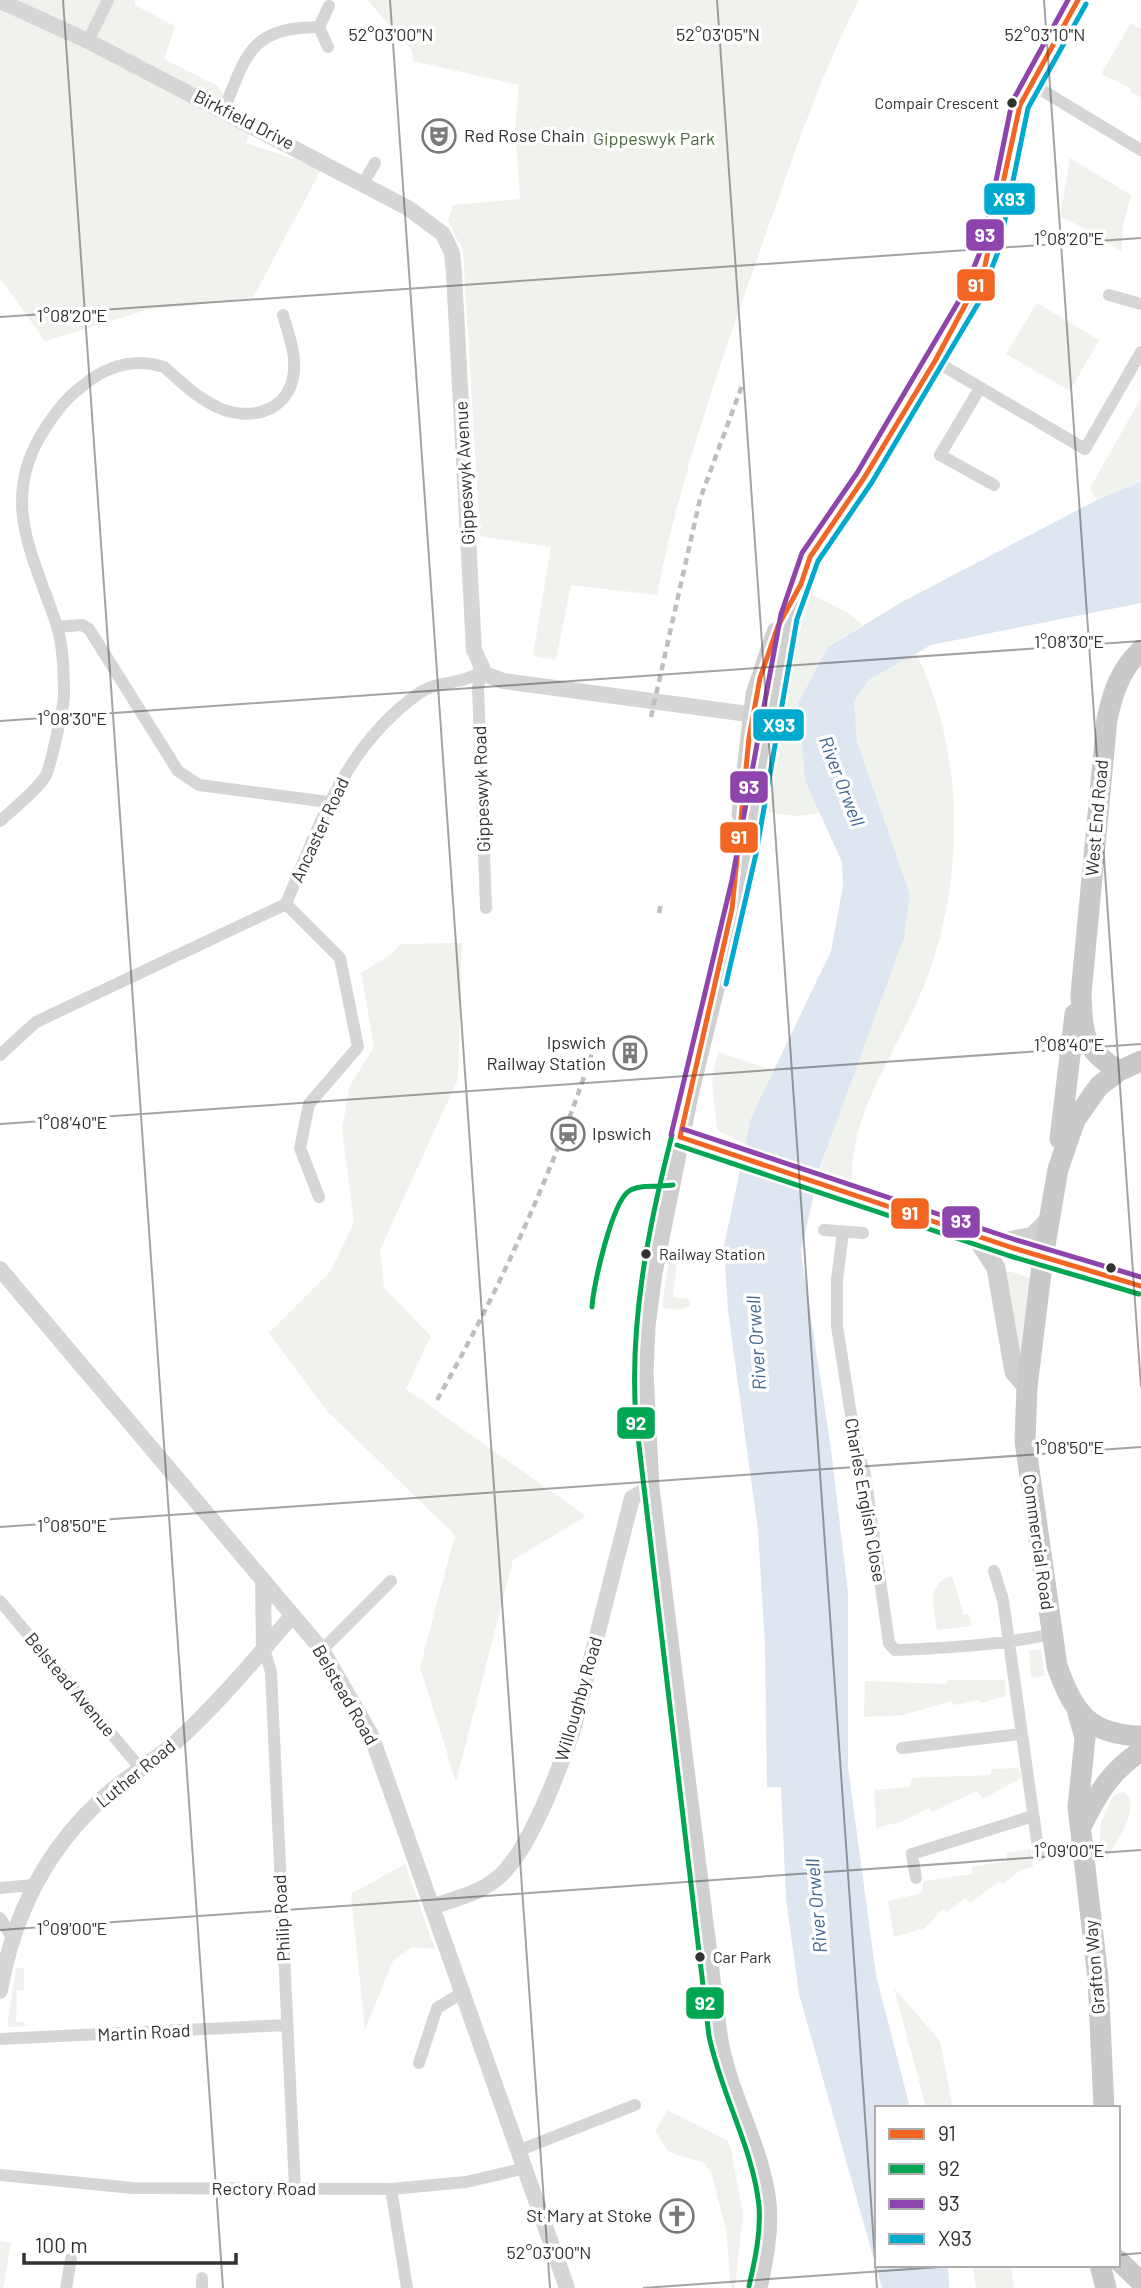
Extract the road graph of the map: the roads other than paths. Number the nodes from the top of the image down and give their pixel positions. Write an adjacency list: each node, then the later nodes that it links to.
1 (108, 0): 6 (street)
2 (1078, 0): 8 (main road)
3 (0, 1): 6 (street, Birkfield Drive)
4 (329, 6): 5 (street)
5 (319, 27): 7 (street); 9 (street)
6 (89, 41): 9 (street, Birkfield Drive)
7 (328, 47)
8 (1030, 83): 10 (street); 18 (main road)
9 (224, 110): 12 (street, Birkfield Drive)
10 (1141, 150)
11 (375, 163): 12 (street)
12 (364, 182): 13 (street, Birkfield Drive)
13 (454, 273): 23 (street, Gippeswyk Avenue)
14 (1109, 295): 15 (street)
15 (1141, 304)
16 (284, 315): 21 (street)
17 (1141, 352): 19 (street)
18 (935, 361): 19 (street); 24 (main road)
19 (980, 388): 20 (street)
20 (994, 485)
21 (57, 627): 25 (street); 26 (street)
22 (1141, 650): 29 (main road, West End Road)
23 (482, 670): 24 (street); 25 (street, Ancaster Road); 28 (street, Gippeswyk Road)
24 (761, 716): 33 (main road)
25 (328, 802): 27 (street, Ancaster Road)
26 (0, 821)
27 (286, 904): 30 (street, Ancaster Road); 35 (street)
28 (486, 908)
29 (1081, 994): 32 (main road, West End Road); 34 (main road, West End Road)
30 (0, 1055)
31 (1141, 1061): 32 (main road)
32 (1119, 1071): 34 (main road)
33 (680, 1138): 40 (main road); 46 (main road)
34 (1058, 1169): 36 (main road, Commercial Road)
35 (319, 1196)
36 (1049, 1220): 41 (main road); 42 (main road, Commercial Road)
37 (824, 1230): 38 (street)
38 (843, 1232): 39 (street); 53 (street, Charles English Close)
39 (863, 1233)
40 (975, 1234): 41 (main road); 45 (main road)
41 (998, 1242): 42 (main road)
42 (1043, 1257): 44 (street); 45 (main road, Commercial Road)
43 (0, 1269): 48 (street, Belstead Road)
44 (1141, 1286)
45 (1027, 1387): 52 (main road, Commercial Road)
46 (650, 1488): 68 (street, Willoughby Road); 90 (main road)
47 (994, 1571): 53 (street)
48 (263, 1581): 51 (street, Belstead Road); 54 (street)
49 (391, 1581): 55 (street)
50 (0, 1601): 61 (street, Belstead Avenue)
51 (292, 1616): 54 (street, Luther Road); 55 (street, Belstead Road)
52 (1052, 1634): 53 (street, Charles English Close); 56 (main road, Commercial Road)
53 (1007, 1643): 57 (street)
54 (264, 1649): 61 (street, Luther Road); 73 (street, Philip Road)
55 (322, 1650): 68 (street, Belstead Road)
56 (1078, 1713): 58 (main road); 63 (main road, Grafton Way)
57 (1020, 1734): 59 (street); 62 (street)
58 (1141, 1736)
59 (902, 1748)
60 (1141, 1751): 63 (main road)
61 (141, 1769): 66 (street, Luther Road)
62 (1033, 1816): 64 (street); 65 (street)
63 (1082, 1827): 77 (main road, Grafton Way)
64 (1039, 1855)
65 (916, 1878)
66 (33, 1885): 67 (street); 70 (street, Luther Road)
67 (0, 1888)
68 (432, 1907): 72 (street, Belstead Road)
69 (0, 1917): 70 (street)
70 (12, 1936): 71 (street, Luther Road)
71 (0, 1991)
72 (463, 1993): 75 (street); 78 (street, Belstead Road)
73 (287, 2025): 74 (street, Martin Road); 81 (street, Philip Road)
74 (0, 2039)
75 (419, 2063)
76 (635, 2105): 78 (street)
77 (1104, 2106)
78 (520, 2150): 79 (street, Belstead Road)
79 (526, 2168): 82 (street, Rectory Road); 89 (street, Belstead Road)
80 (0, 2175): 81 (street, Rectory Road)
81 (295, 2189): 82 (street, Rectory Road)
82 (391, 2189): 88 (street)
83 (71, 2259): 87 (street)
84 (1120, 2262): 86 (main road)
85 (1101, 2267): 91 (main road)
86 (1141, 2282)
87 (66, 2288)
88 (407, 2288)
89 (567, 2288)
90 (758, 2288)
91 (1106, 2288)

